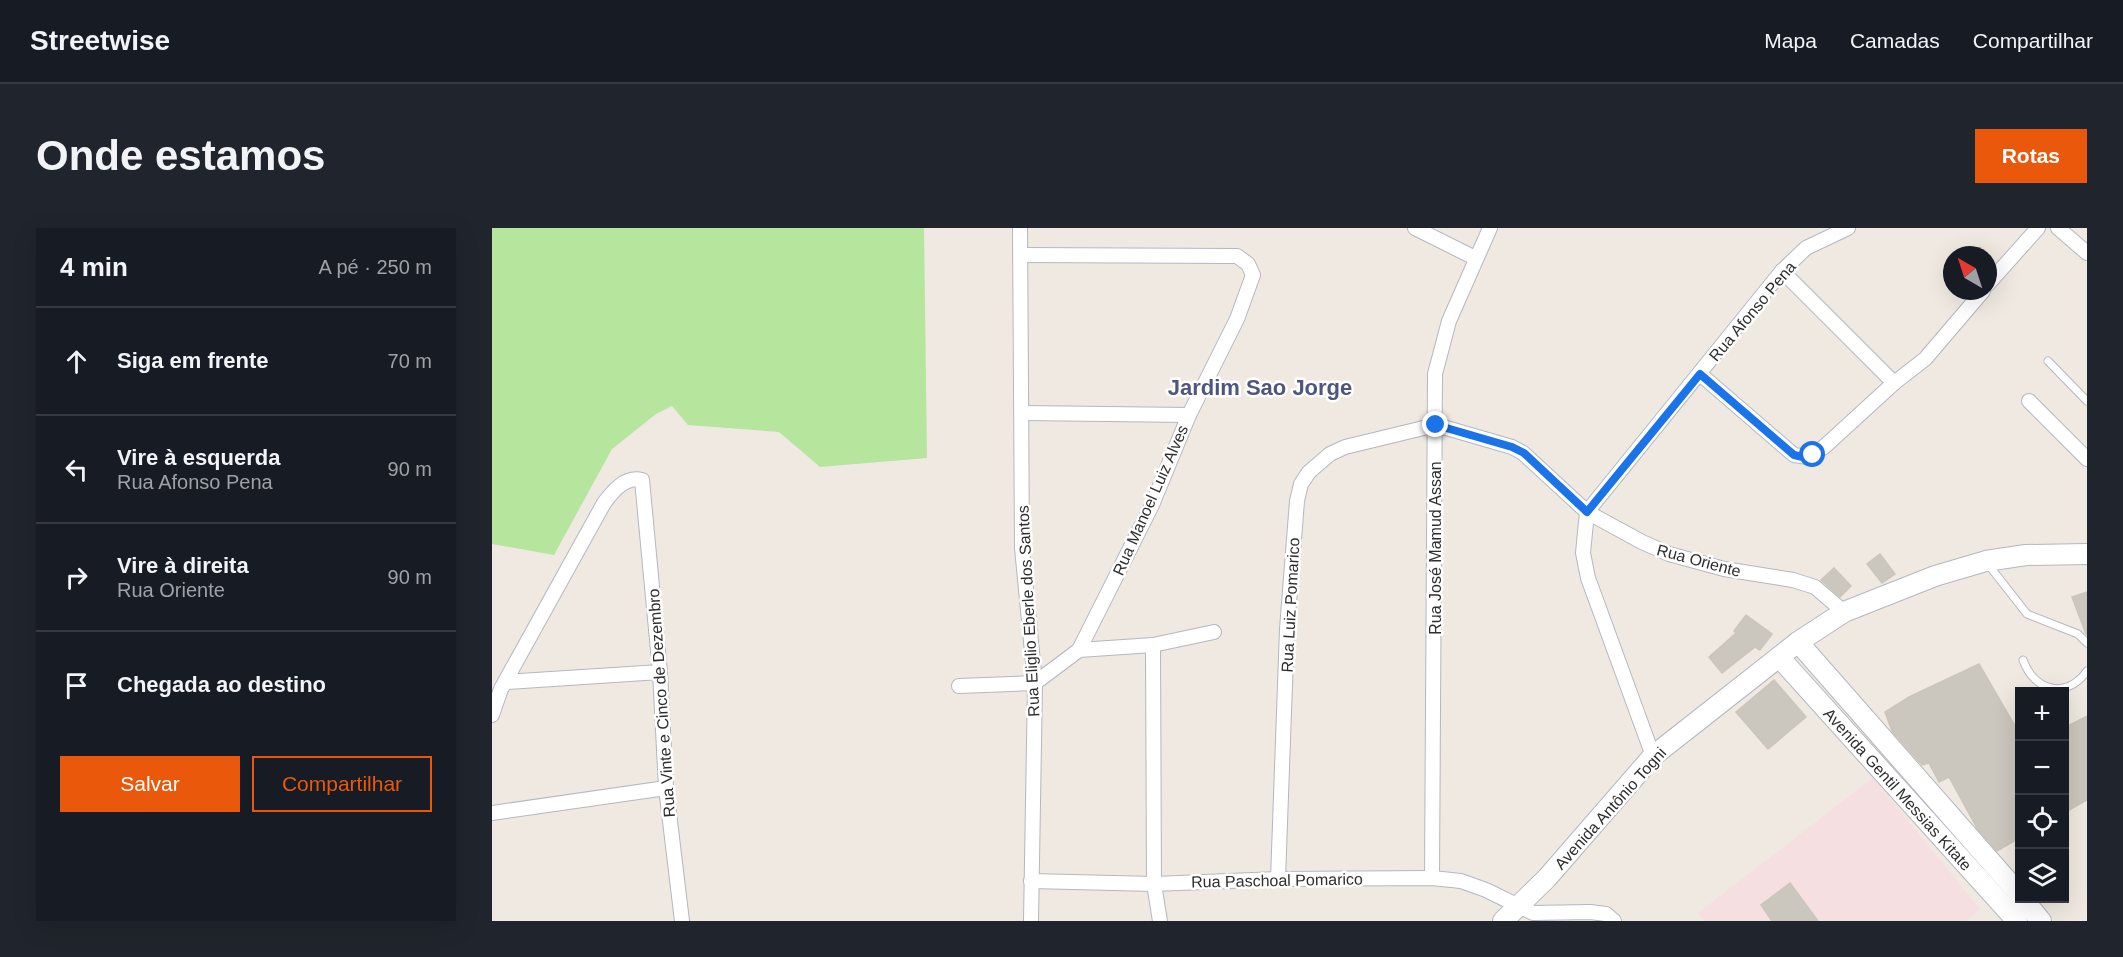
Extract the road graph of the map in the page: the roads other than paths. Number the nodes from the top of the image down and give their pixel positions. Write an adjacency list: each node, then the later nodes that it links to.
1 (1020, 228): 8 (street, Rua Eliglio Eberle dos Santos)
2 (1415, 228): 9 (street)
3 (1490, 228): 9 (street, Rua José Mamud Assan)
4 (2038, 228): 11 (street)
5 (2058, 228): 7 (street)
6 (1839, 229): 10 (street, Rua Afonso Pena)
7 (2087, 254)
8 (1021, 255): 18 (street, Rua Eliglio Eberle dos Santos); 19 (street, Rua Manoel Luiz Alves)
9 (1475, 258): 20 (street, Rua José Mamud Assan)
10 (1782, 272): 14 (street, Rua Afonso Pena); 15 (street)
11 (1997, 275)
12 (1975, 300): 15 (street)
13 (2048, 361): 17 (lane)
14 (1700, 374): 15 (street); 22 (street, Rua Afonso Pena)
15 (1894, 383)
16 (2029, 401): 21 (street)
17 (2087, 401)
18 (1022, 413): 19 (street); 35 (street, Rua Eliglio Eberle dos Santos)
19 (1189, 415): 30 (street, Rua Manoel Luiz Alves)
20 (1436, 425): 22 (street, Rua Oriente); 44 (street, Rua José Mamud Assan); 45 (street, Rua Luiz Pomarico)
21 (2087, 459)
22 (1587, 512): 25 (street, Rua Oriente); 39 (street)
23 (2087, 554): 24 (street, Avenida Antônio Togni)
24 (1986, 561): 25 (street, Avenida Antônio Togni); 28 (lane)
25 (1844, 612): 27 (street, Avenida Antônio Togni)
26 (1214, 632): 29 (street)
27 (1798, 642): 31 (street, Avenida Antônio Togni); 40 (street, Avenida Gentil Messias Kitate)
28 (2087, 643)
29 (1153, 645): 30 (street); 47 (street)
30 (1079, 650): 35 (street)
31 (1779, 657): 39 (street, Avenida Antônio Togni); 41 (street, Avenida Gentil Messias Kitate)
32 (2023, 660): 33 (lane)
33 (2087, 671)
34 (660, 672): 37 (street); 37 (street, Rua Vinte e Cinco de Dezembro); 42 (street, Rua Vinte e Cinco de Dezembro)
35 (1035, 683): 36 (street); 46 (street, Rua Eliglio Eberle dos Santos)
36 (959, 686)
37 (500, 689): 38 (street)
38 (492, 715)
39 (1653, 756): 52 (street, Avenida Antônio Togni)
40 (1911, 774): 41 (street); 48 (street, Avenida Gentil Messias Kitate)
41 (1894, 787): 49 (street, Avenida Gentil Messias Kitate)
42 (666, 788): 43 (street); 53 (street, Rua Vinte e Cinco de Dezembro)
43 (492, 813)
44 (1432, 878): 45 (street, Rua Paschoal Pomarico); 52 (street, Rua Paschoal Pomarico)
45 (1278, 879): 47 (street, Rua Paschoal Pomarico)
46 (1031, 881): 47 (street, Rua Paschoal Pomarico); 54 (street, Rua Eliglio Eberle dos Santos)
47 (1154, 884): 55 (street)
48 (2015, 897)
49 (2015, 897)
50 (2016, 903): 57 (street, Avenida Gentil Messias Kitate)
51 (2021, 903): 58 (street, Avenida Gentil Messias Kitate)
52 (1510, 914): 56 (street, Rua Paschoal Pomarico)
53 (682, 921)
54 (1031, 921)
55 (1160, 921)
56 (1614, 921)
57 (2017, 921)
58 (2041, 921)

